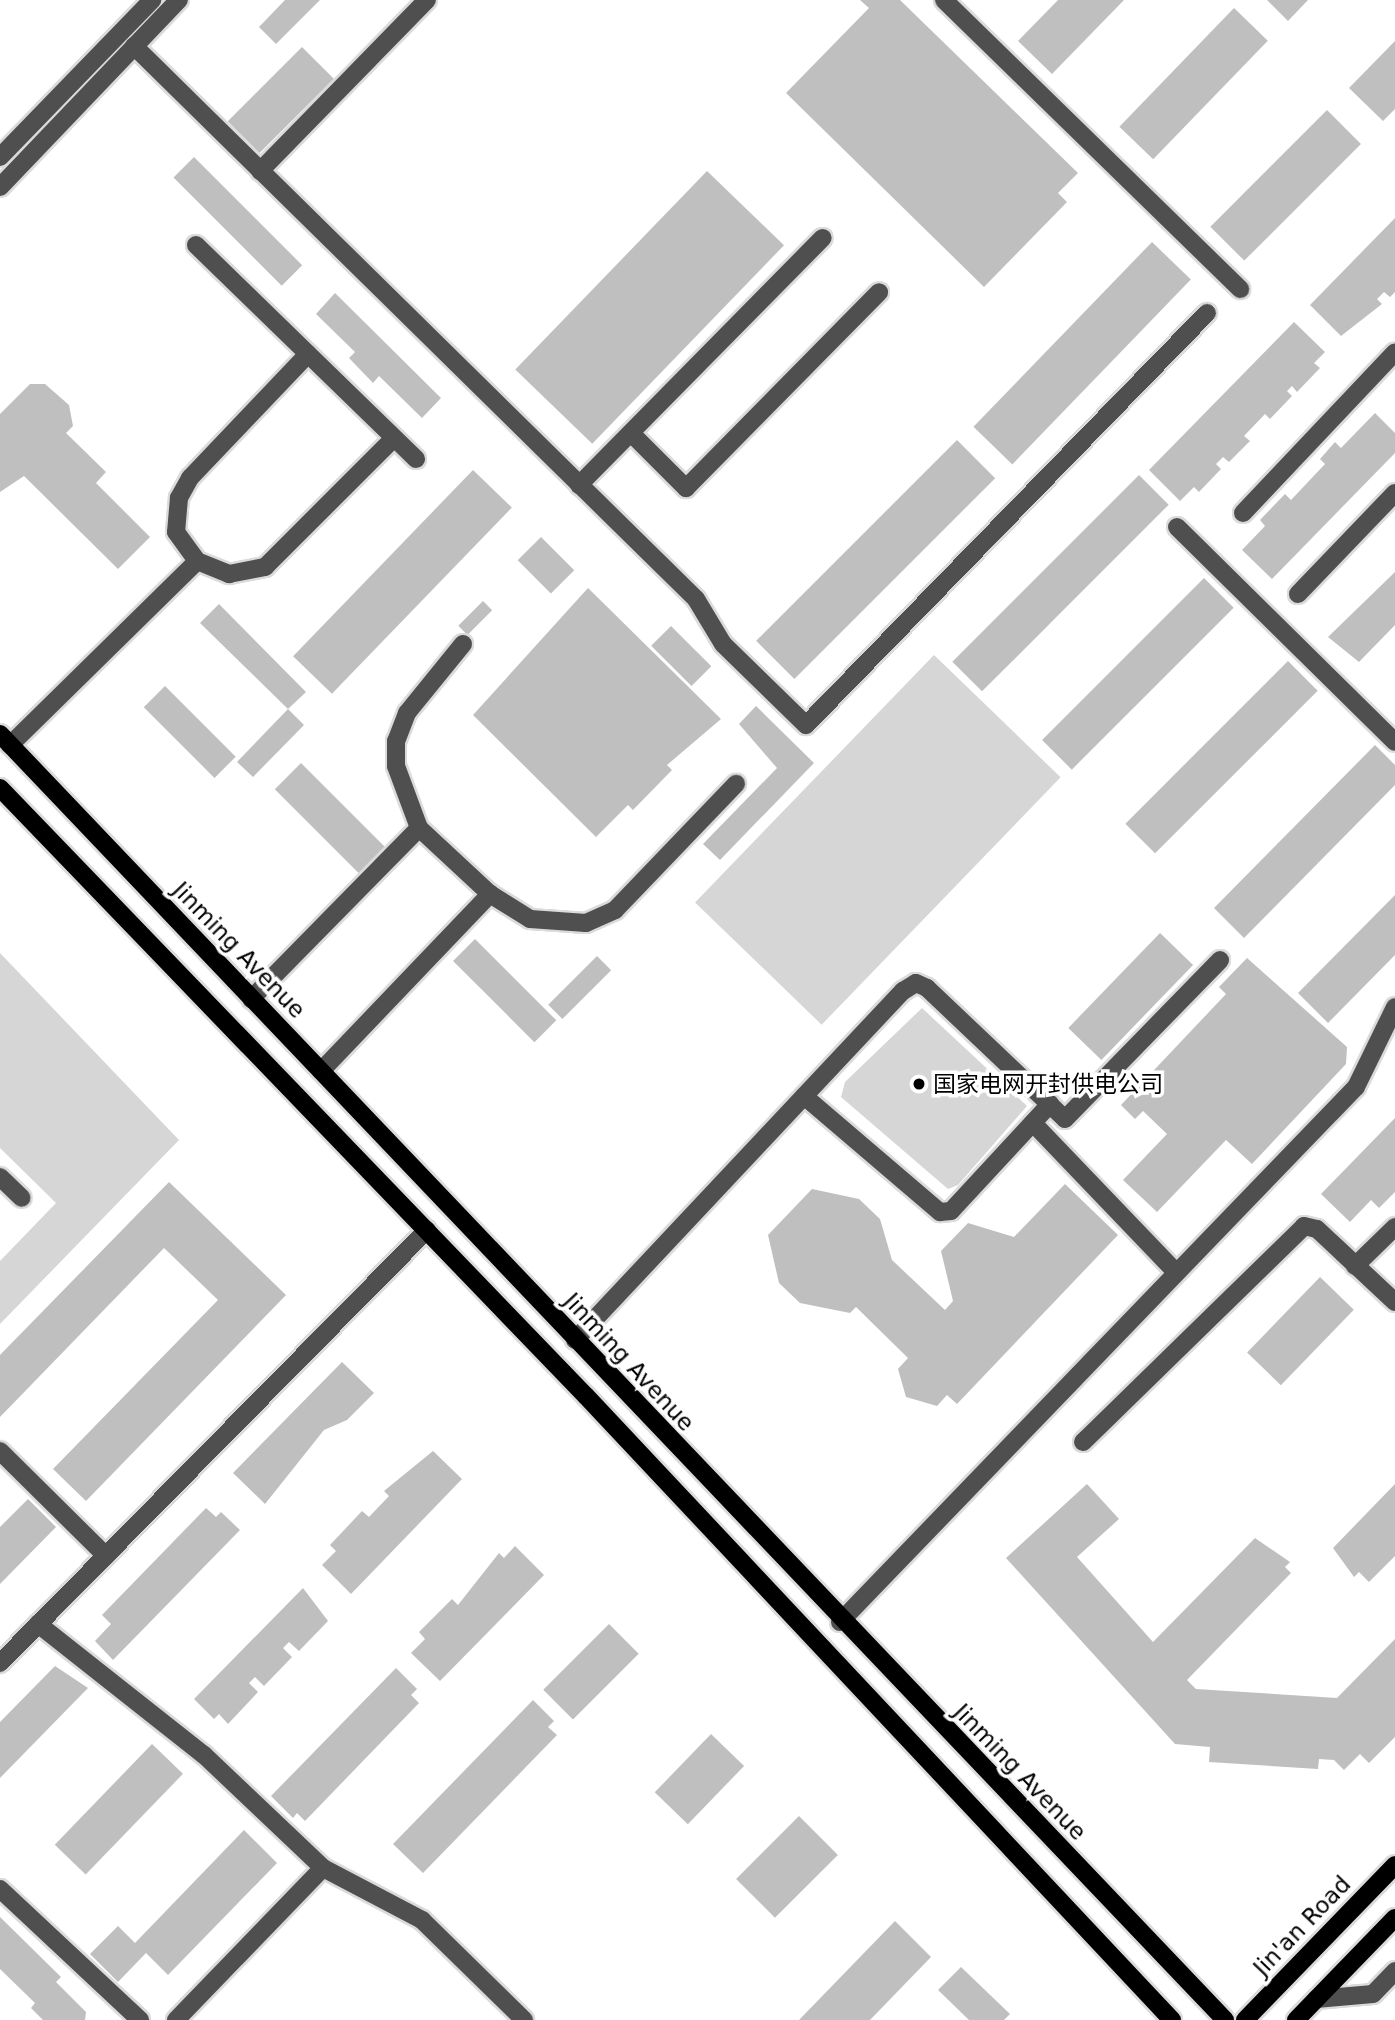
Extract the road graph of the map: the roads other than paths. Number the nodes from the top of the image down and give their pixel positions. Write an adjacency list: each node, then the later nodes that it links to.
1 (152, 0): 6 (street)
2 (179, 0): 5 (street)
3 (427, 0): 7 (street)
4 (944, 0): 11 (street)
5 (134, 46): 7 (street); 8 (street)
6 (0, 157)
7 (260, 171): 19 (street)
8 (0, 187)
9 (822, 238): 16 (street)
10 (196, 245): 15 (street)
11 (1240, 289)
12 (879, 292): 16 (street)
13 (1207, 313): 19 (street)
14 (1395, 352): 21 (street)
15 (307, 354): 17 (street); 23 (street)
16 (631, 433): 19 (street)
17 (394, 438): 18 (street); 23 (street)
18 (415, 458)
19 (579, 485)
20 (1395, 493): 24 (street)
21 (1243, 513)
22 (1177, 527): 27 (street)
23 (197, 561): 26 (street)
24 (1298, 594)
25 (463, 644): 30 (street)
26 (5, 740): 33 (main road, Jinming Avenue)
27 (1395, 742)
28 (736, 784): 31 (street)
29 (0, 788): 42 (main road)
30 (419, 828): 31 (street); 33 (street)
31 (491, 894): 35 (street)
32 (1220, 960): 37 (street)
33 (251, 999): 35 (main road, Jinming Avenue)
34 (1395, 1007): 44 (street)
35 (321, 1072): 46 (main road, Jinming Avenue)
36 (804, 1096): 37 (street); 38 (street); 46 (street)
37 (1050, 1104): 38 (street)
38 (1033, 1123): 44 (street)
39 (0, 1177): 40 (street)
40 (22, 1198)
41 (1395, 1227): 43 (street)
42 (427, 1230): 49 (street); 62 (main road)
43 (1356, 1265): 45 (street); 47 (street)
44 (1176, 1272): 50 (street)
45 (1395, 1301)
46 (575, 1340): 50 (main road, Jinming Avenue)
47 (1083, 1442)
48 (0, 1451): 49 (street)
49 (106, 1556): 51 (street)
50 (840, 1622): 63 (main road, Jinming Avenue)
51 (38, 1624): 52 (street); 54 (street)
52 (0, 1663)
53 (1395, 1865): 64 (main road, Jin'an Road)
54 (323, 1868): 60 (street); 61 (street)
55 (0, 1889): 59 (street)
56 (1395, 1918): 58 (main road)
57 (1395, 1971): 58 (street)
58 (1316, 1999): 65 (main road)
59 (141, 2020)
60 (176, 2020)
61 (524, 2020)
62 (1172, 2020)
63 (1225, 2020)
64 (1245, 2020)
65 (1296, 2020)

